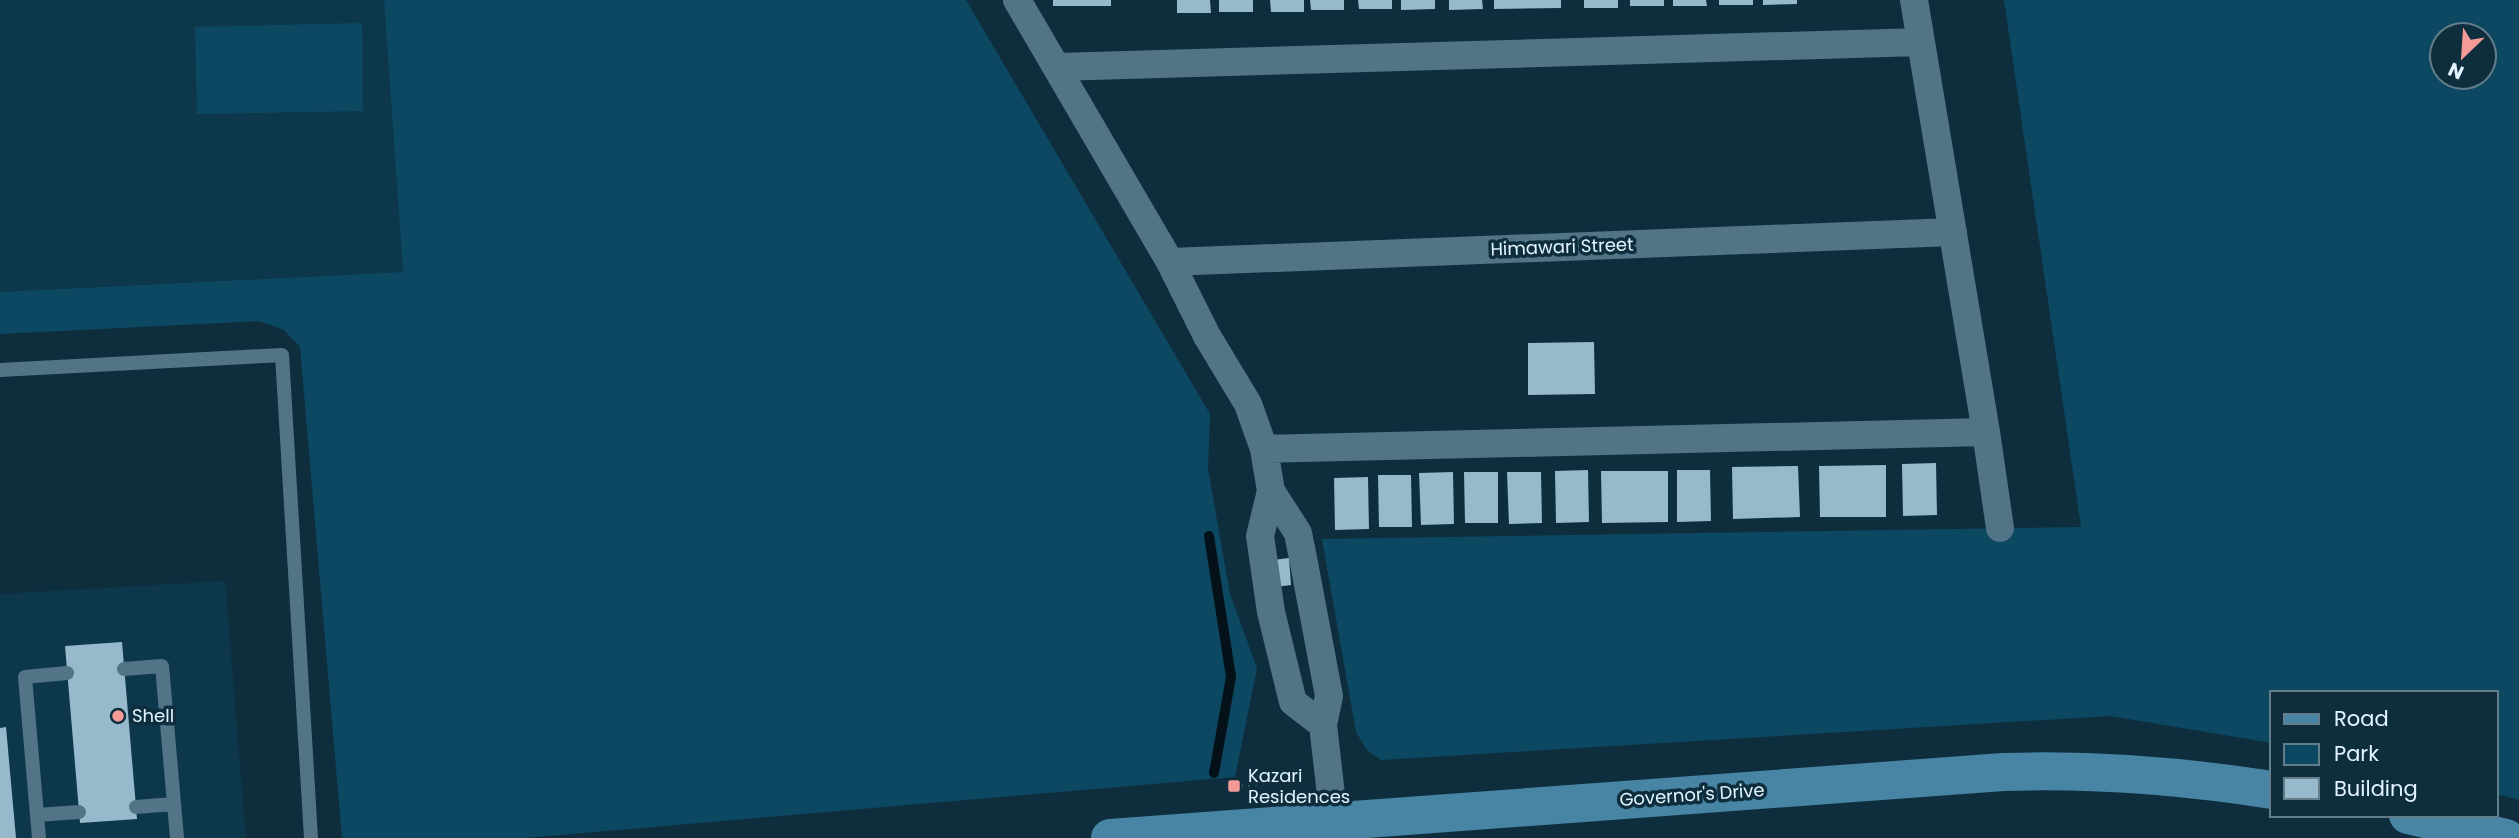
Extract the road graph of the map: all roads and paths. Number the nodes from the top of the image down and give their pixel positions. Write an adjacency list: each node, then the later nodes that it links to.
1 (1017, 0): 4 (street)
2 (1914, 0): 3 (street)
3 (1922, 42): 4 (street); 5 (street)
4 (1057, 67): 6 (street)
5 (1953, 232): 6 (street, Himawari Street); 8 (street)
6 (1170, 262): 9 (street)
7 (0, 370): 26 (lane)
8 (1986, 432): 9 (street); 11 (street)
9 (1264, 449): 10 (street)
10 (1270, 491): 14 (street); 14 (street)
11 (2000, 528)
12 (124, 669): 18 (lane)
13 (67, 673): 21 (lane)
14 (1323, 725): 23 (street)
15 (1305, 780): 16 (path)
16 (1234, 786)
17 (2270, 790): 23 (main road, Governor's Drive)
18 (174, 804): 19 (lane); 25 (lane)
19 (136, 807)
20 (79, 812): 21 (lane)
21 (37, 815): 24 (lane)
22 (2416, 817): 28 (main road)
23 (1335, 830): 27 (main road, Governor's Drive)
24 (39, 838)
25 (177, 838)
26 (311, 838)
27 (1111, 838)
28 (2502, 838)

